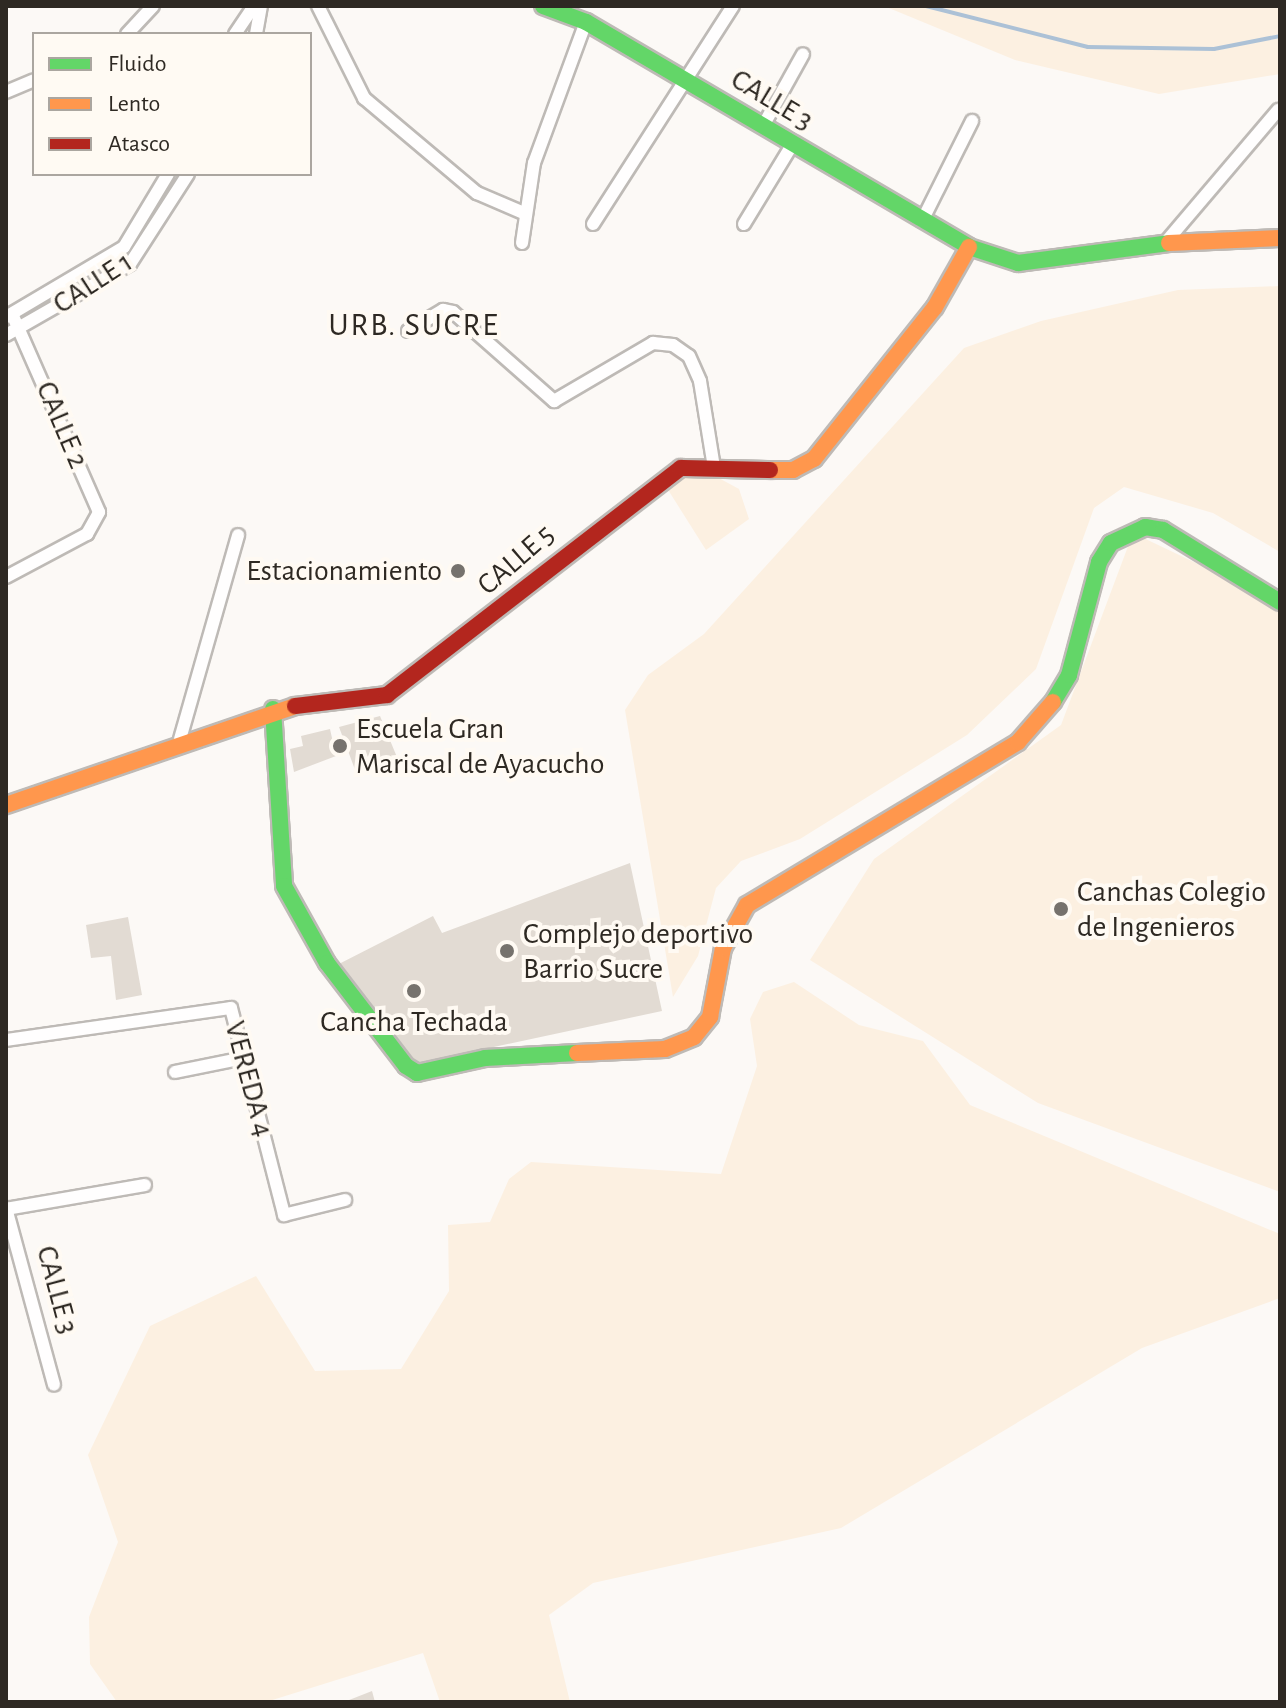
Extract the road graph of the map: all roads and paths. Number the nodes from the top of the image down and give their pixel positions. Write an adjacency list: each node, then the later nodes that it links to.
1 (153, 6): 8 (street)
2 (254, 6): 9 (street)
3 (261, 6): 10 (street)
4 (318, 6): 21 (street)
5 (543, 6): 7 (street, CALLE 3)
6 (733, 6): 12 (street)
7 (586, 22): 12 (street, CALLE 3); 21 (street)
8 (129, 32)
9 (236, 32)
10 (256, 32)
11 (803, 54): 17 (street)
12 (684, 79): 17 (street, CALLE 3); 23 (street)
13 (32, 81): 14 (street)
14 (6, 92)
15 (1278, 110): 27 (street)
16 (972, 121): 22 (street)
17 (763, 126): 18 (street, CALLE 3)
18 (792, 145): 22 (street, CALLE 3); 24 (street)
19 (167, 176): 29 (street, CALLE 1)
20 (187, 176): 30 (street, CALLE 1)
21 (526, 214): 26 (street)
22 (922, 221): 28 (street, CALLE 3)
23 (593, 224)
24 (744, 224)
25 (1280, 238): 27 (street, CALLE 3)
26 (522, 243)
27 (1165, 243): 28 (street, CALLE 3)
28 (969, 247): 33 (street, CALLE 5)
29 (9, 315): 30 (street, CALLE 2)
30 (20, 327): 32 (street, CALLE 1); 35 (street, CALLE 2)
31 (408, 331): 33 (street)
32 (6, 335)
33 (714, 467): 37 (street, CALLE 5)
34 (238, 535): 38 (street)
35 (6, 577)
36 (1280, 602): 37 (street)
37 (273, 709): 38 (street, CALLE 5)
38 (180, 739): 39 (street, CALLE 5)
39 (6, 805)
40 (6, 1040): 41 (street, VEREDA 4)
41 (244, 1058): 42 (street); 44 (street, VEREDA 4)
42 (175, 1072)
43 (145, 1185): 45 (street)
44 (345, 1200)
45 (6, 1209): 46 (street, CALLE 3)
46 (54, 1385)

